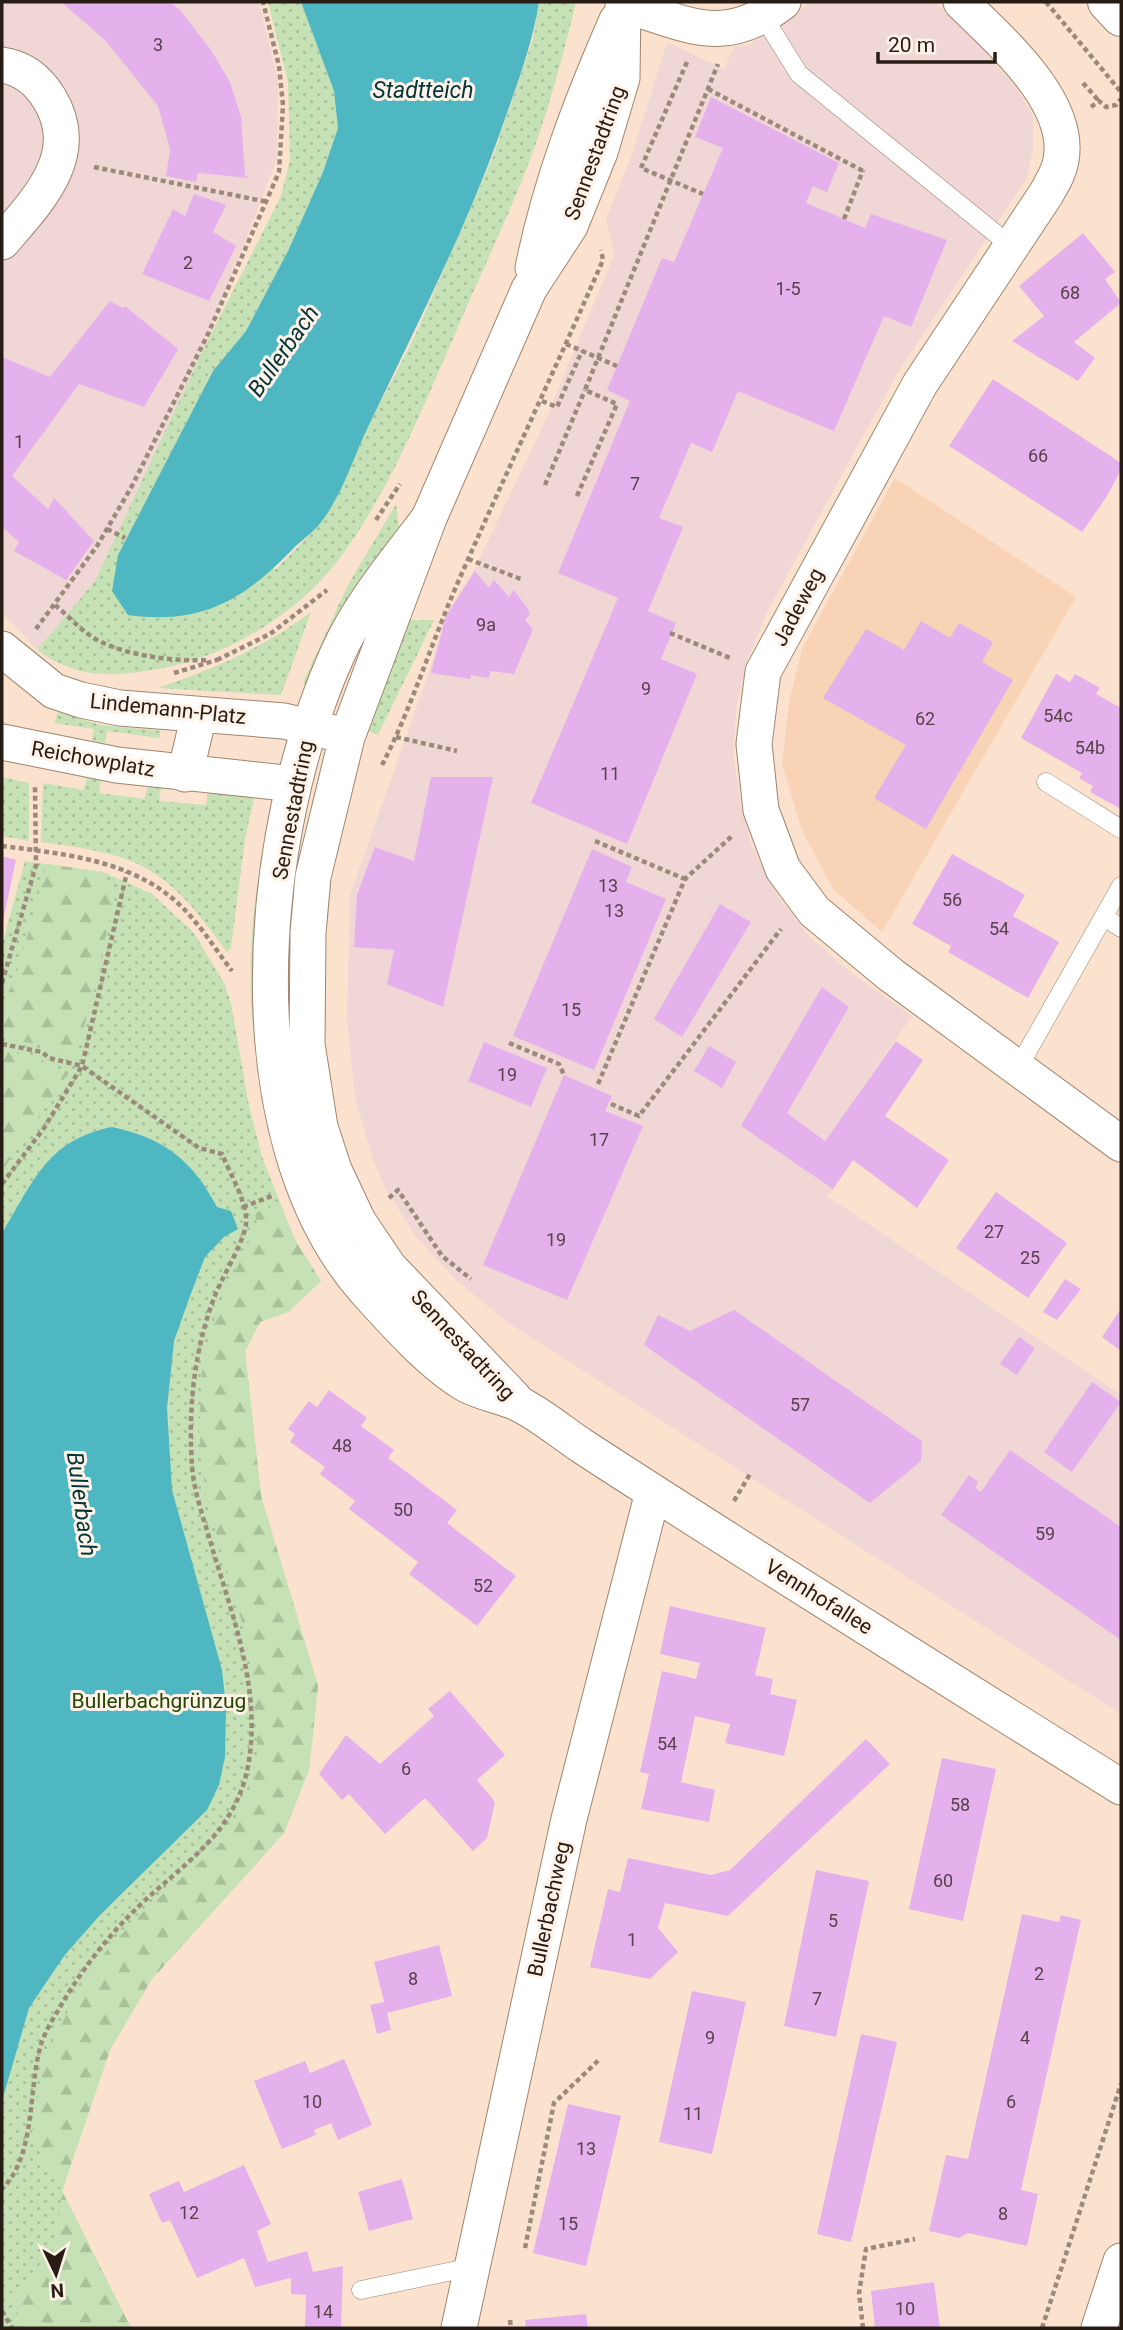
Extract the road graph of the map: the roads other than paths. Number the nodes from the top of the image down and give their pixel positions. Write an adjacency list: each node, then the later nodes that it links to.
1 (961, 2): 8 (street, Jadeweg)
2 (1107, 2): 5 (main road)
3 (624, 4): 4 (street); 9 (street, Sennestadtring)
4 (773, 9): 8 (lane)
5 (1121, 17)
6 (2, 65): 7 (street)
7 (2, 242)
8 (1011, 246): 22 (street, Jadeweg)
9 (429, 518): 12 (street, Sennestadtring); 13 (street, Sennestadtring)
10 (16, 642): 11 (street, Lindemann-Platz)
11 (199, 715): 12 (street, Lindemann-Platz); 15 (street, Reichowplatz)
12 (310, 726): 13 (street, Lindemann-Platz); 17 (street, Sennestadtring)
13 (347, 737): 24 (street, Sennestadtring)
14 (2, 742): 15 (street, Reichowplatz)
15 (185, 774): 17 (street, Reichowplatz)
16 (1046, 782): 18 (lane)
17 (294, 783): 24 (street, Sennestadtring)
18 (1121, 829)
19 (1121, 886): 20 (lane)
20 (1104, 917): 21 (lane); 22 (lane)
21 (1121, 928)
22 (1018, 1068): 23 (street, Jadeweg)
23 (1121, 1144)
24 (519, 1404): 25 (street, Vennhofallee)
25 (653, 1492): 26 (street, Vennhofallee); 28 (street, Bullerbachweg)
26 (1121, 1787)
27 (1121, 2261): 30 (street)
28 (472, 2267): 29 (lane); 31 (street, Bullerbachweg)
29 (361, 2290)
30 (1116, 2296): 32 (street)
31 (459, 2328)
32 (1099, 2328)

